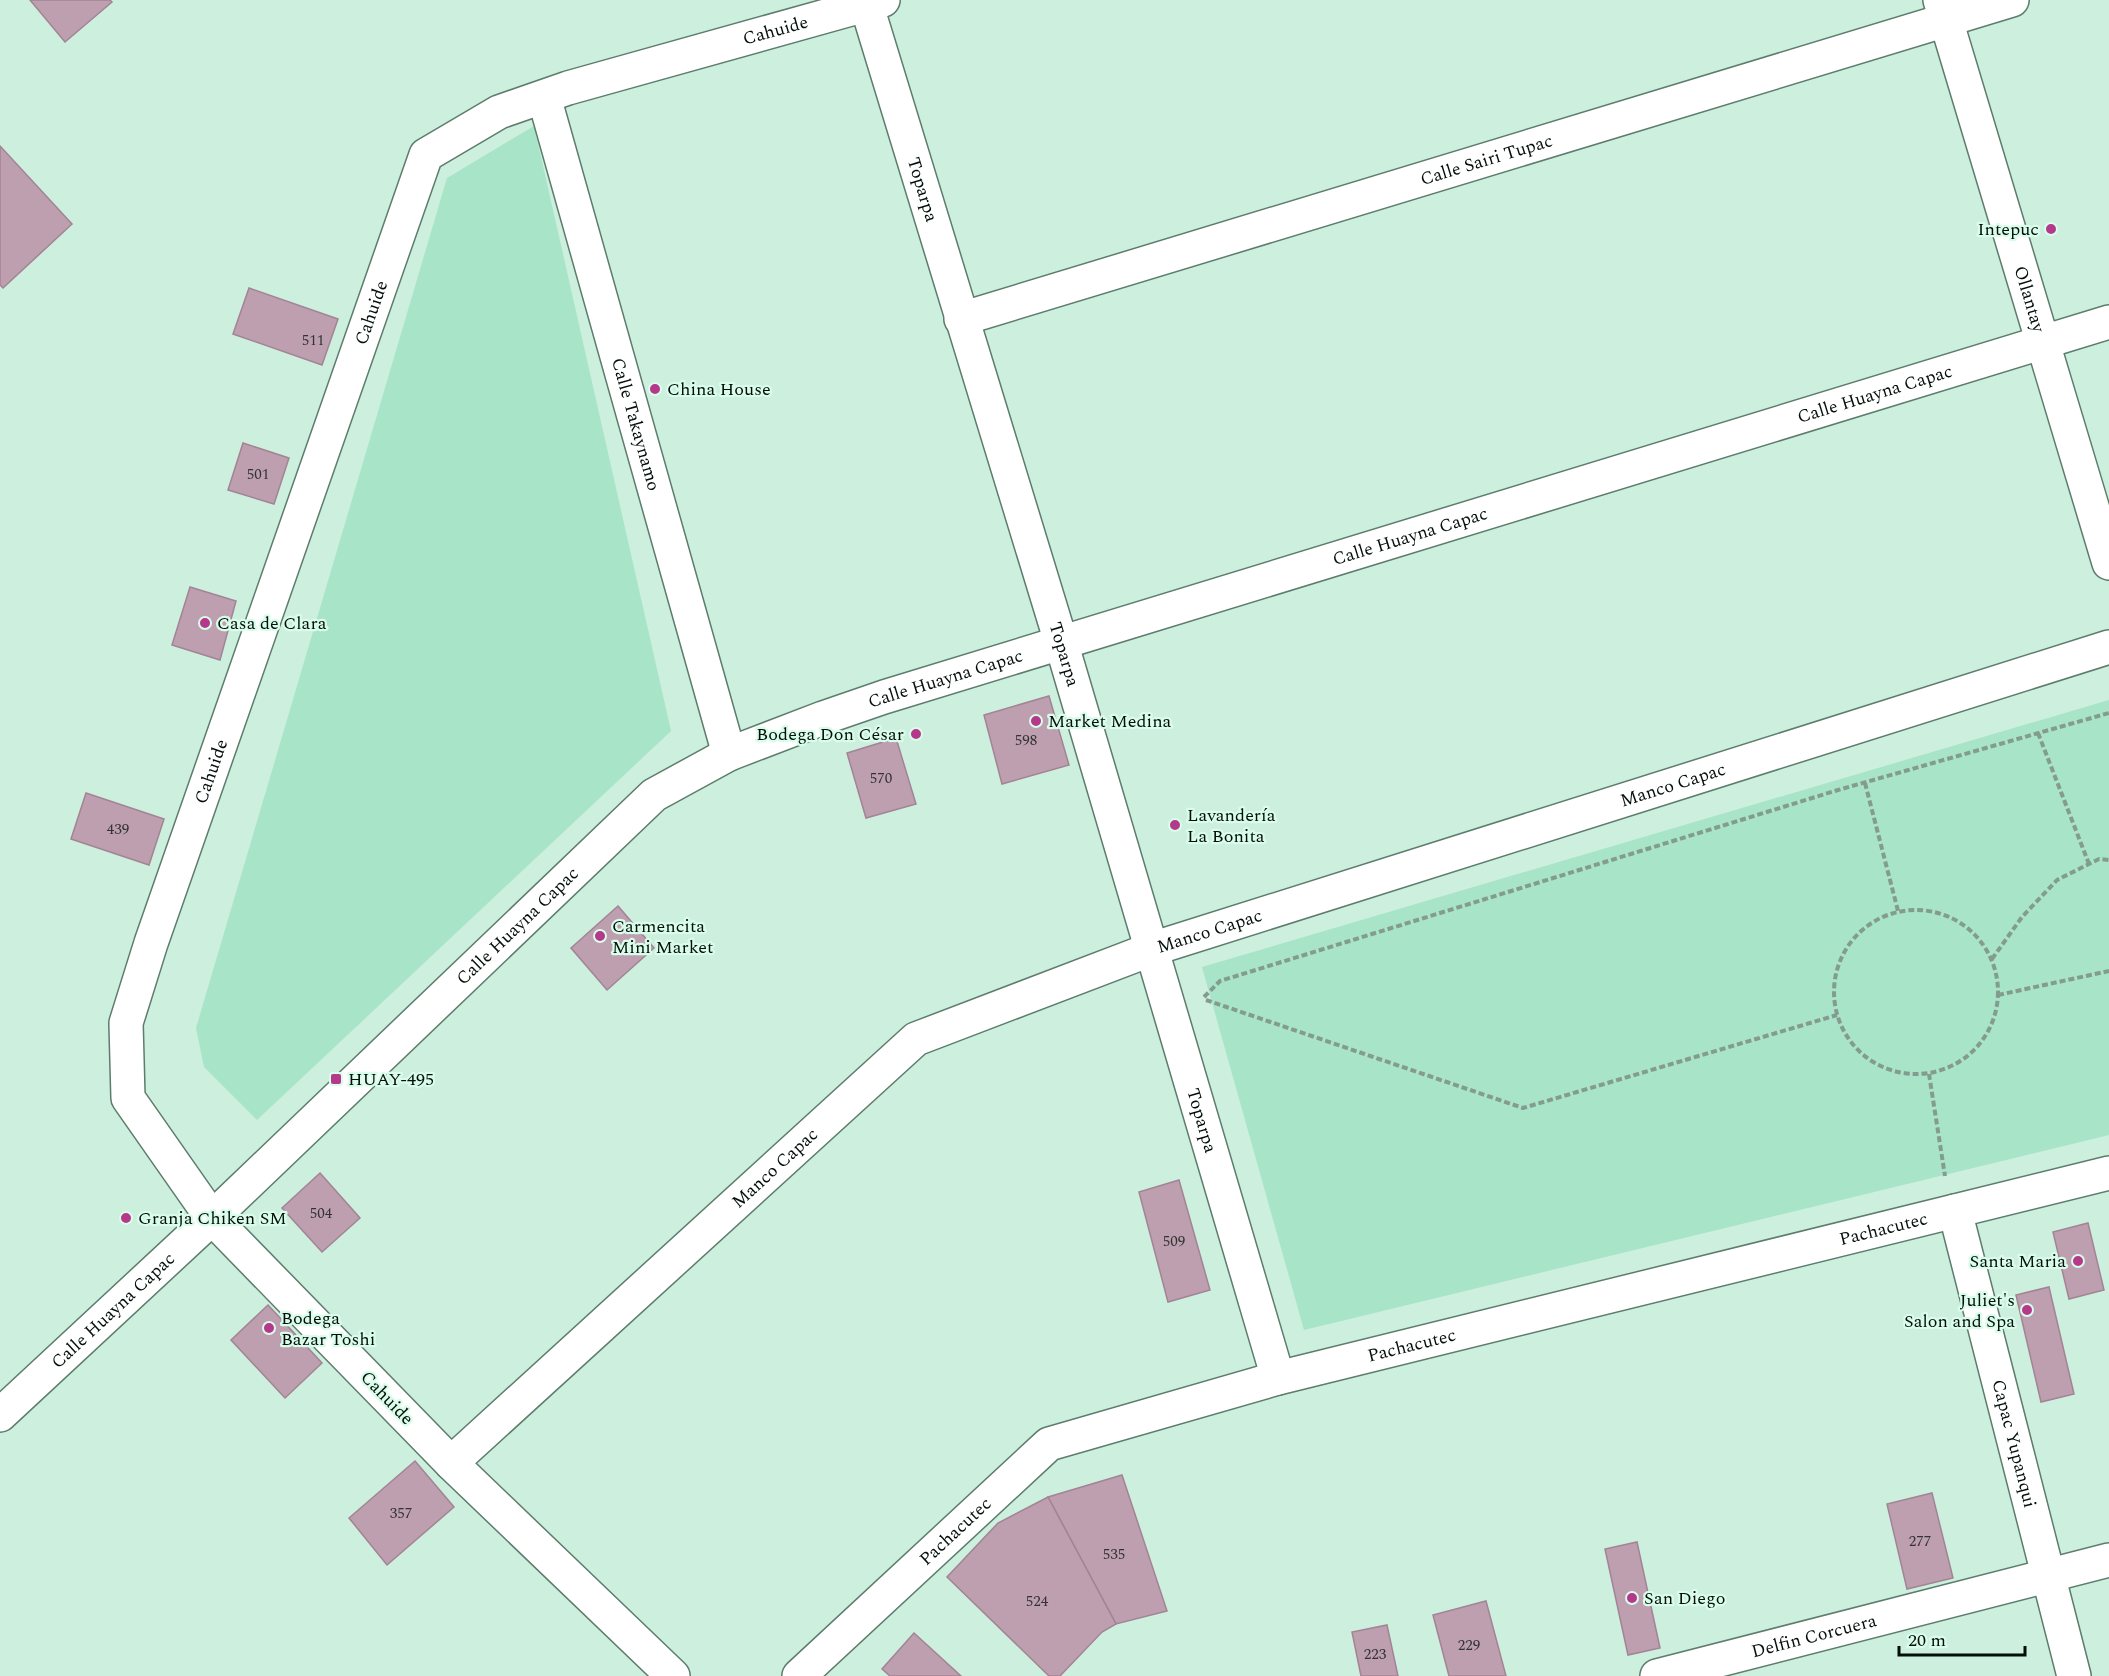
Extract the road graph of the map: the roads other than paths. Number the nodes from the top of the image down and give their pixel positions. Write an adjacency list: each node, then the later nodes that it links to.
1 (2012, 0): 3 (street, Calle Sairi Tupac)
2 (871, 2): 4 (street, Cahuide); 5 (street, Toparpa)
3 (1943, 10): 5 (street, Calle Sairi Tupac); 7 (street, Ollantay)
4 (544, 97): 11 (street, Calle Takaynamo); 15 (street, Cahuide)
5 (961, 318): 9 (street, Toparpa)
6 (2109, 322): 7 (street, Calle Huayna Capac)
7 (2043, 343): 8 (street, Ollantay); 9 (street, Calle Huayna Capac)
8 (2109, 564)
9 (1061, 642): 11 (street, Calle Huayna Capac); 12 (street, Toparpa)
10 (2109, 647): 12 (street, Manco Capac)
11 (729, 754): 15 (street, Calle Huayna Capac)
12 (1152, 949): 16 (street, Toparpa); 18 (street, Manco Capac)
13 (2109, 1173): 14 (street, Pachacutec)
14 (1955, 1211): 16 (street, Pachacutec); 20 (street, Capac Yupanqui)
15 (212, 1218): 17 (street, Calle Huayna Capac); 18 (street, Cahuide)
16 (1278, 1378): 22 (street, Pachacutec)
17 (0, 1415)
18 (451, 1463): 21 (street, Cahuide)
19 (2109, 1560): 20 (street, Delfin Corcuera)
20 (2048, 1576): 23 (street, Delfin Corcuera); 24 (street, Capac Yupanqui)
21 (673, 1676)
22 (799, 1676)
23 (1657, 1676)
24 (2074, 1676)

